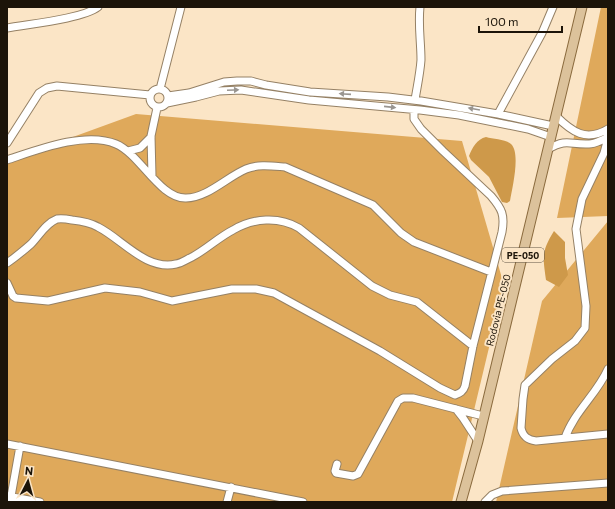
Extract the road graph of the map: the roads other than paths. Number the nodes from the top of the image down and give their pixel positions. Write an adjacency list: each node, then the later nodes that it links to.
1 (98, 7): 6 (street)
2 (181, 7): 7 (street)
3 (420, 7): 10 (street)
4 (553, 7): 13 (street)
5 (582, 7): 15 (main road, Rodovia PE-050 / PE-050)
6 (7, 28)
7 (160, 89): 8 (street); 9 (street)
8 (150, 95): 11 (street); 25 (street)
9 (168, 100): 10 (street, one-way to 9); 11 (street); 12 (street, one-way to 12)
10 (415, 100): 12 (street); 12 (street); 13 (street, one-way to 10)
11 (157, 108): 22 (street)
12 (414, 110): 17 (street); 32 (street)
13 (498, 114): 14 (street)
14 (508, 115): 16 (street); 17 (street)
15 (556, 116): 18 (main road, Rodovia PE-050 / PE-050); 21 (street)
16 (531, 121): 18 (street); 19 (street)
17 (505, 124): 19 (street)
18 (553, 126): 23 (main road, Rodovia PE-050 / PE-050)
19 (528, 129): 23 (street)
20 (608, 129): 21 (street); 24 (street)
21 (578, 133): 26 (street)
22 (151, 136): 28 (street); 30 (street)
23 (551, 137): 27 (main road, Rodovia PE-050 / PE-050)
24 (607, 138): 26 (street); 39 (street)
25 (7, 143)
26 (575, 143): 27 (street)
27 (548, 149): 37 (main road, Rodovia PE-050 / PE-050)
28 (128, 151): 29 (street); 30 (street)
29 (7, 160)
30 (152, 176): 32 (street)
31 (7, 263): 34 (street)
32 (491, 272): 34 (street)
33 (7, 283): 34 (street)
34 (473, 346)
35 (608, 369): 39 (street)
36 (456, 409): 37 (street); 40 (street); 43 (street)
37 (483, 416): 40 (main road, Rodovia PE-050 / PE-050)
38 (608, 434): 39 (street)
39 (565, 438)
40 (478, 441): 50 (main road, Rodovia PE-050 / PE-050)
41 (7, 444): 42 (street)
42 (20, 446): 45 (street); 46 (street)
43 (337, 464)
44 (608, 483): 51 (street)
45 (231, 487): 48 (street); 49 (street)
46 (9, 498): 47 (street)
47 (40, 502)
48 (227, 502)
49 (303, 502)
50 (462, 502)
51 (486, 502)

